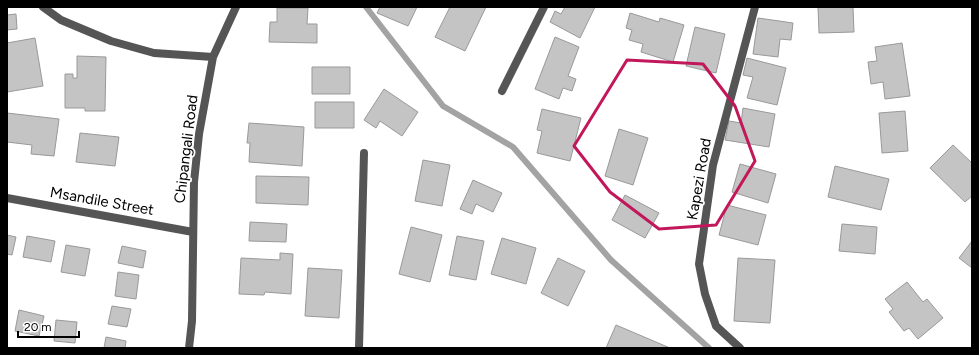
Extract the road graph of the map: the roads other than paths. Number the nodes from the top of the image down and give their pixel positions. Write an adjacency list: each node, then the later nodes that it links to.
1 (43, 7): 5 (street)
2 (236, 7): 5 (street, Chipangali Road)
3 (544, 7): 6 (street)
4 (755, 7): 12 (street, Kapezi Road)
5 (213, 57): 9 (street, Chipangali Road)
6 (502, 90)
7 (364, 153): 11 (street)
8 (7, 198): 9 (street, Msandile Street)
9 (193, 232): 10 (street, Chipangali Road)
10 (189, 348)
11 (359, 348)
12 (740, 348)

